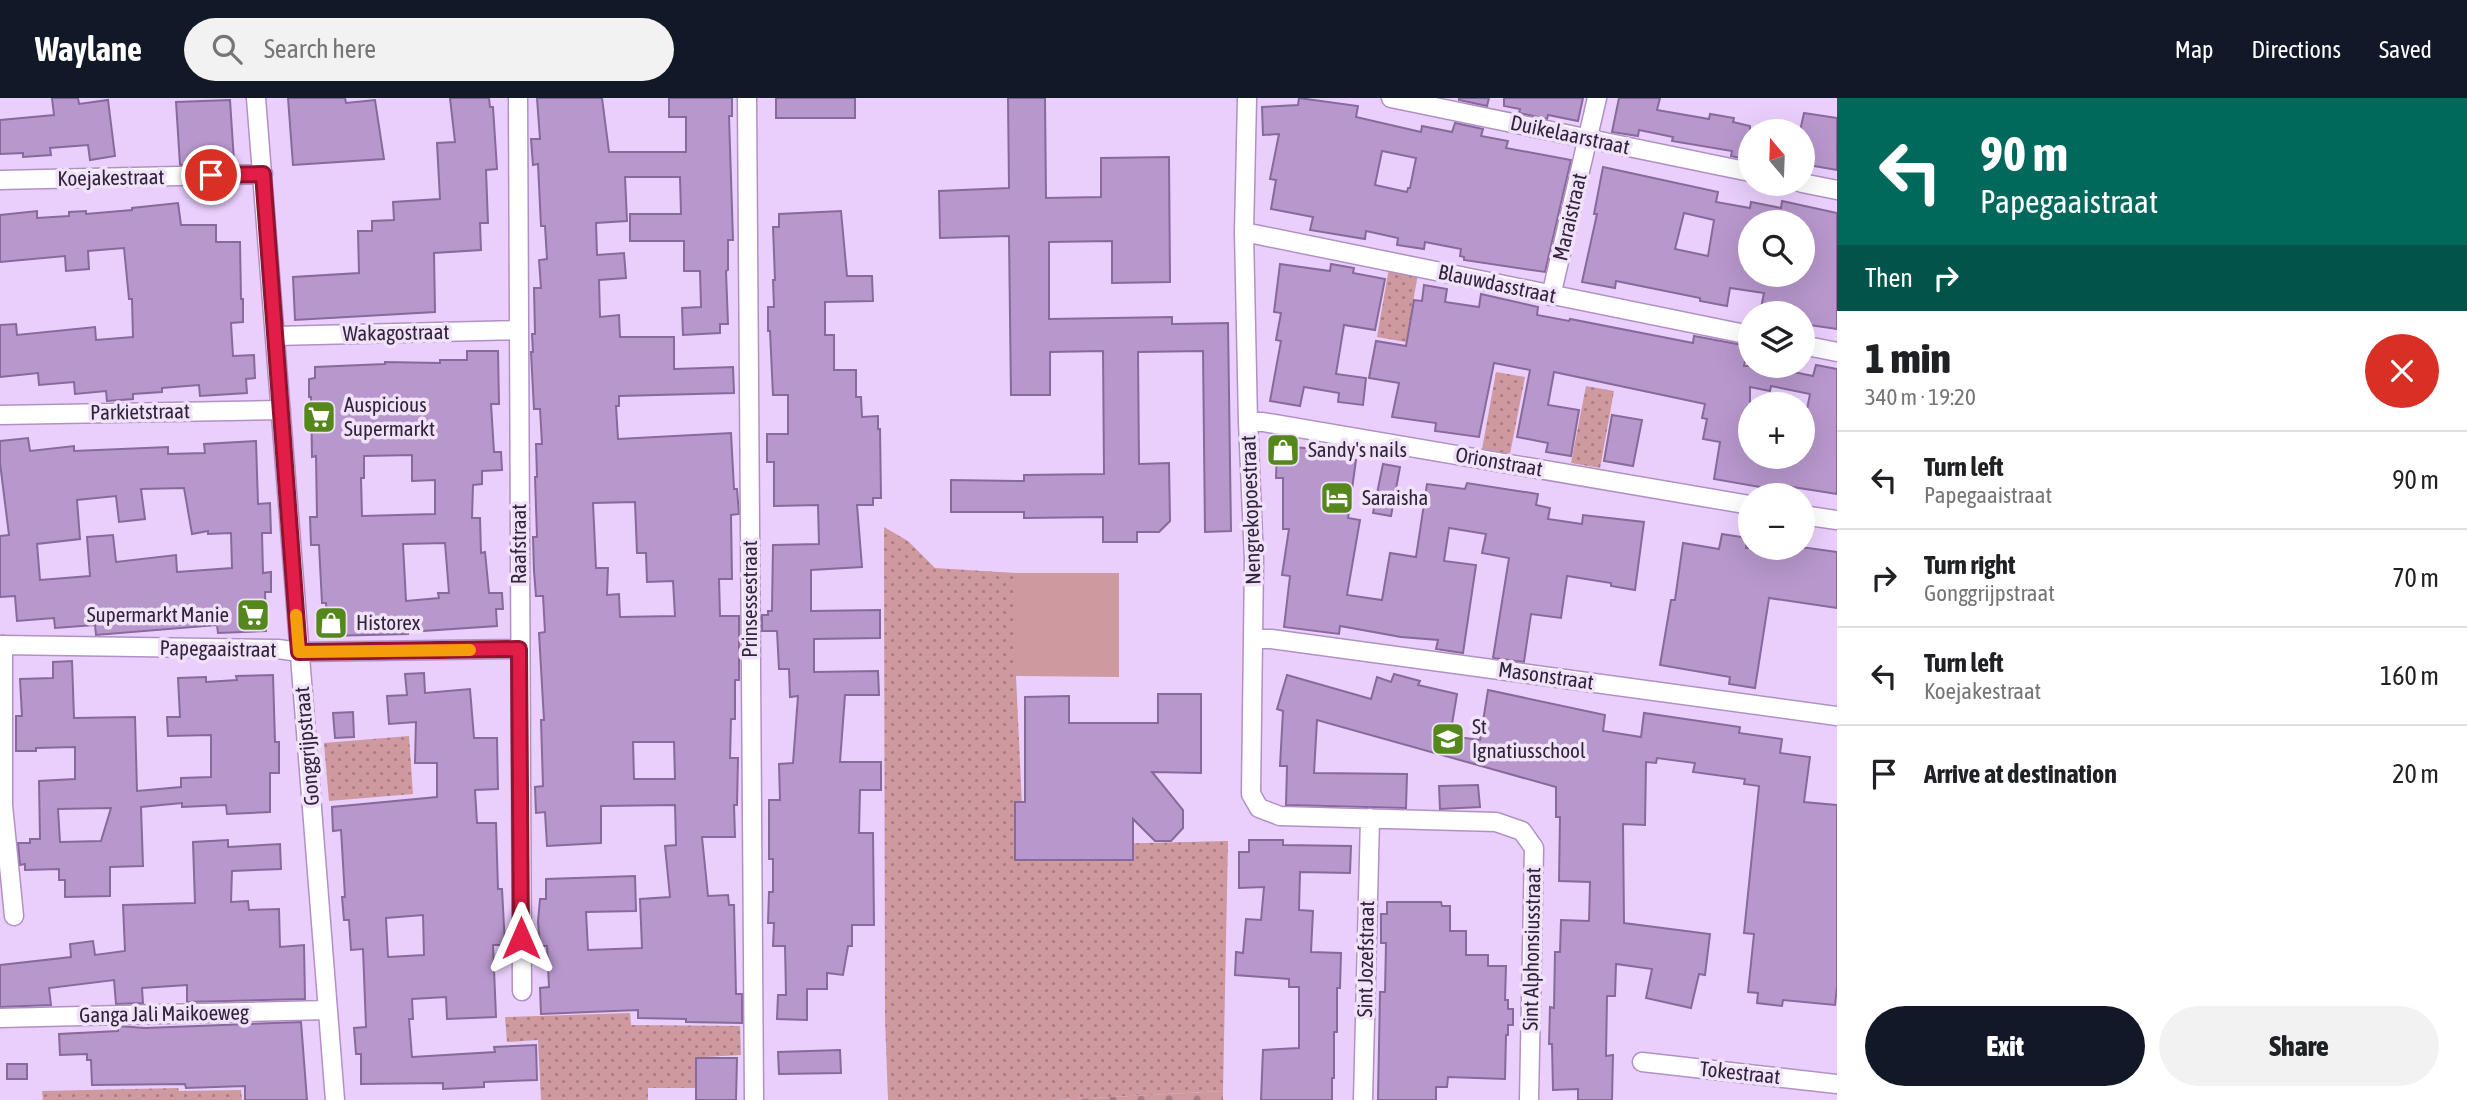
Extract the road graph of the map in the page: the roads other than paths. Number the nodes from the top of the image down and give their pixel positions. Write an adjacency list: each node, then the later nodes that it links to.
1 (256, 98): 9 (street, Gonggrijpstraat)
2 (518, 98): 15 (street, Raafstraat)
3 (747, 98): 39 (street, Prinsessestraat)
4 (1247, 98): 13 (street, Nengrekopoestraat)
5 (1391, 98): 7 (street, Duikelaarstraat)
6 (1597, 98): 7 (street, Maraistraat)
7 (1588, 139): 8 (street, Duikelaarstraat); 14 (street, Maraistraat)
8 (1738, 170)
9 (263, 174): 10 (street, Koejakestraat); 17 (street, Gonggrijpstraat)
10 (0, 180)
11 (1815, 186): 12 (street)
12 (1837, 190)
13 (1244, 232): 14 (street, Blauwdasstraat); 22 (street, Nengrekopoestraat)
14 (1551, 296): 16 (street, Blauwdasstraat)
15 (518, 330): 17 (street, Wakagostraat); 28 (street, Raafstraat)
16 (1738, 333)
17 (275, 336): 20 (street, Gonggrijpstraat)
18 (1815, 348): 19 (street)
19 (1837, 352)
20 (281, 410): 21 (street, Parkietstraat); 29 (street, Gonggrijpstraat)
21 (0, 415)
22 (1248, 422): 23 (street, Orionstraat); 26 (street, Nengrekopoestraat)
23 (1738, 504)
24 (1815, 516): 25 (street)
25 (1837, 520)
26 (1254, 639): 30 (street, Masonstraat); 31 (street, Nengrekopoestraat)
27 (2, 645): 29 (street, Papegaaistraat); 32 (street)
28 (519, 649): 29 (street, Papegaaistraat); 33 (street, Raafstraat)
29 (299, 652): 34 (street, Gonggrijpstraat)
30 (1837, 716)
31 (1370, 818): 40 (street, Sint Jozefstraat); 41 (street, Sint Alphonsiusstraat)
32 (14, 916)
33 (522, 991)
34 (328, 1010): 35 (street, Ganga Jali Maikoeweg); 38 (street, Gonggrijpstraat)
35 (0, 1018)
36 (1642, 1062): 37 (street, Tokestraat)
37 (1837, 1084)
38 (335, 1100)
39 (754, 1100)
40 (1363, 1100)
41 (1529, 1100)

